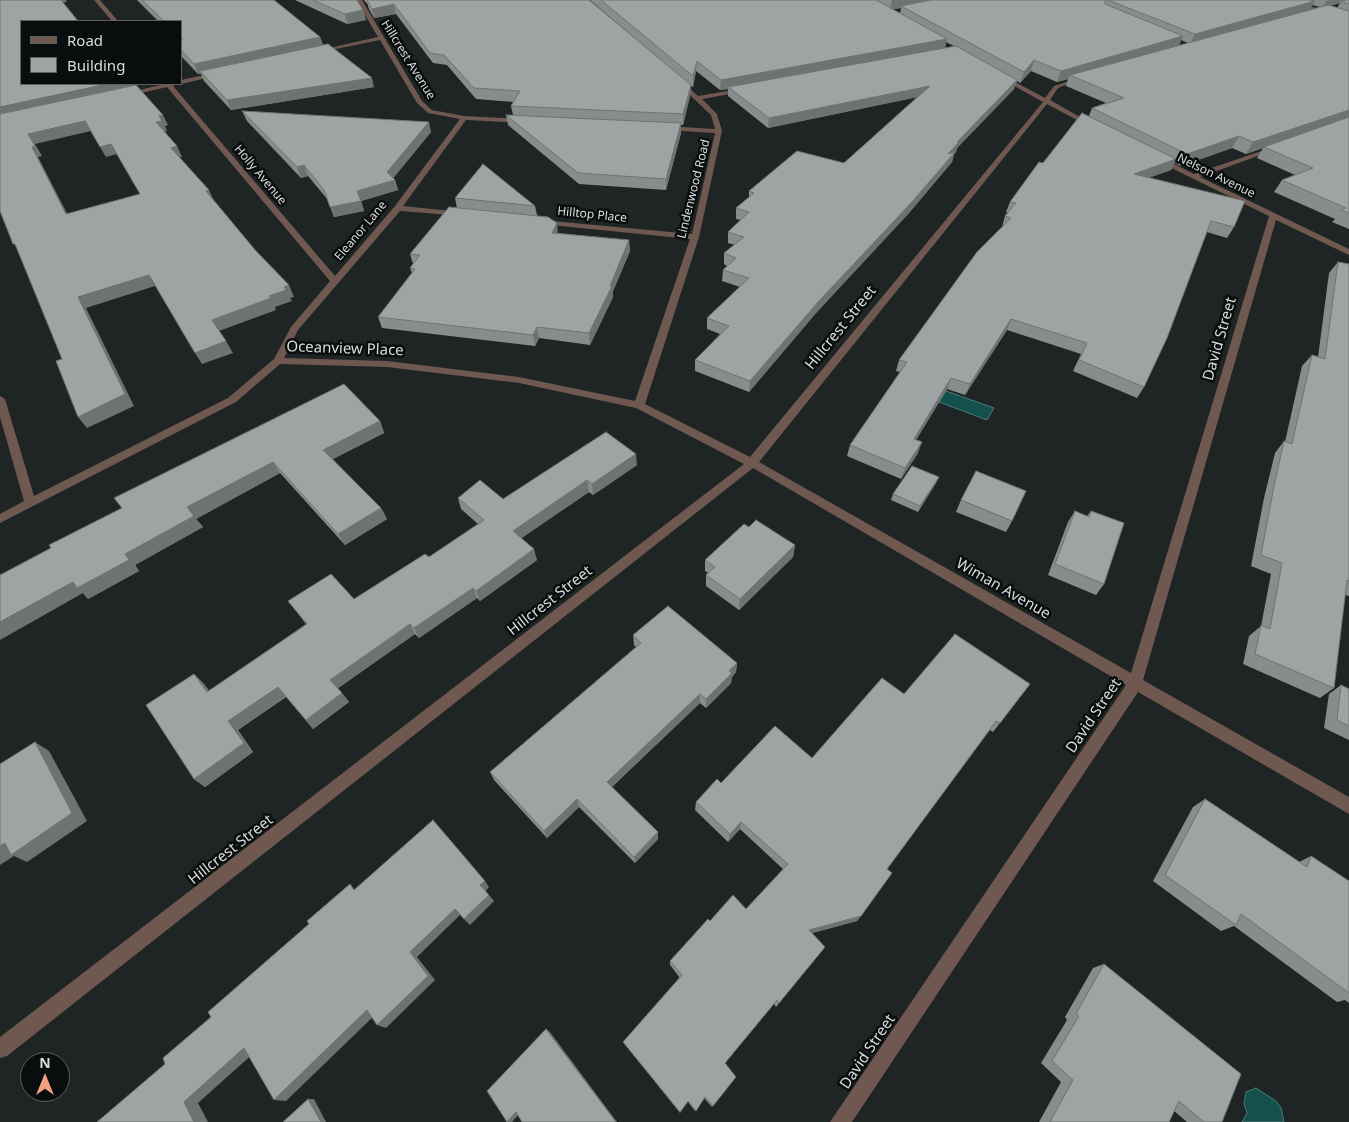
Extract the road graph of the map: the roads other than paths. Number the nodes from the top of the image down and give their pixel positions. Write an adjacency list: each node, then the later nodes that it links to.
1 (97, 0): 10 (street)
2 (359, 0): 5 (street, Hillcrest Avenue)
3 (1282, 0): 7 (street)
4 (371, 6): 5 (street)
5 (363, 7): 11 (street, Hillcrest Avenue)
6 (1334, 8): 7 (street)
7 (1321, 11): 8 (street); 9 (street)
8 (1309, 15)
9 (1349, 19)
10 (114, 20)
11 (380, 38): 12 (street); 24 (street, Hillcrest Avenue)
12 (314, 53)
13 (229, 71): 17 (street)
14 (670, 74): 22 (street, Lindenwood Road)
15 (997, 74): 23 (street)
16 (1086, 76): 23 (street, Hillcrest Street)
17 (182, 82)
18 (166, 85): 21 (street)
19 (171, 85): 38 (street, Holly Avenue)
20 (754, 88): 22 (street)
21 (116, 96)
22 (699, 98): 27 (street, Lindenwood Road)
23 (1046, 102): 28 (street); 42 (street, Hillcrest Street)
24 (464, 118): 25 (street, Hillcrest Avenue); 32 (street, Eleanor Lane)
25 (528, 121)
26 (657, 128): 27 (street)
27 (720, 131): 36 (street, Lindenwood Road)
28 (1104, 132)
29 (1279, 147): 31 (street)
30 (1148, 154): 31 (street, Nelson Avenue)
31 (1193, 177): 34 (street, Nelson Avenue)
32 (398, 208): 33 (street); 38 (street, Eleanor Lane)
33 (472, 215)
34 (1273, 216): 37 (street, Nelson Avenue); 45 (street, David Street)
35 (530, 221): 36 (street, Hilltop Place)
36 (695, 237): 41 (street, Lindenwood Road)
37 (1349, 252)
38 (335, 281): 39 (street, Eleanor Lane)
39 (278, 361): 41 (street, Oceanview Place); 43 (street, Oceanview Place)
40 (0, 399): 43 (street)
41 (639, 405): 42 (street, Wiman Avenue)
42 (752, 463): 45 (street, Wiman Avenue); 47 (street, Hillcrest Street)
43 (32, 504): 44 (street, Oceanview Place)
44 (0, 519)
45 (1135, 684): 46 (street, Wiman Avenue); 48 (street, David Street)
46 (1349, 806)
47 (0, 1049)
48 (840, 1122)

